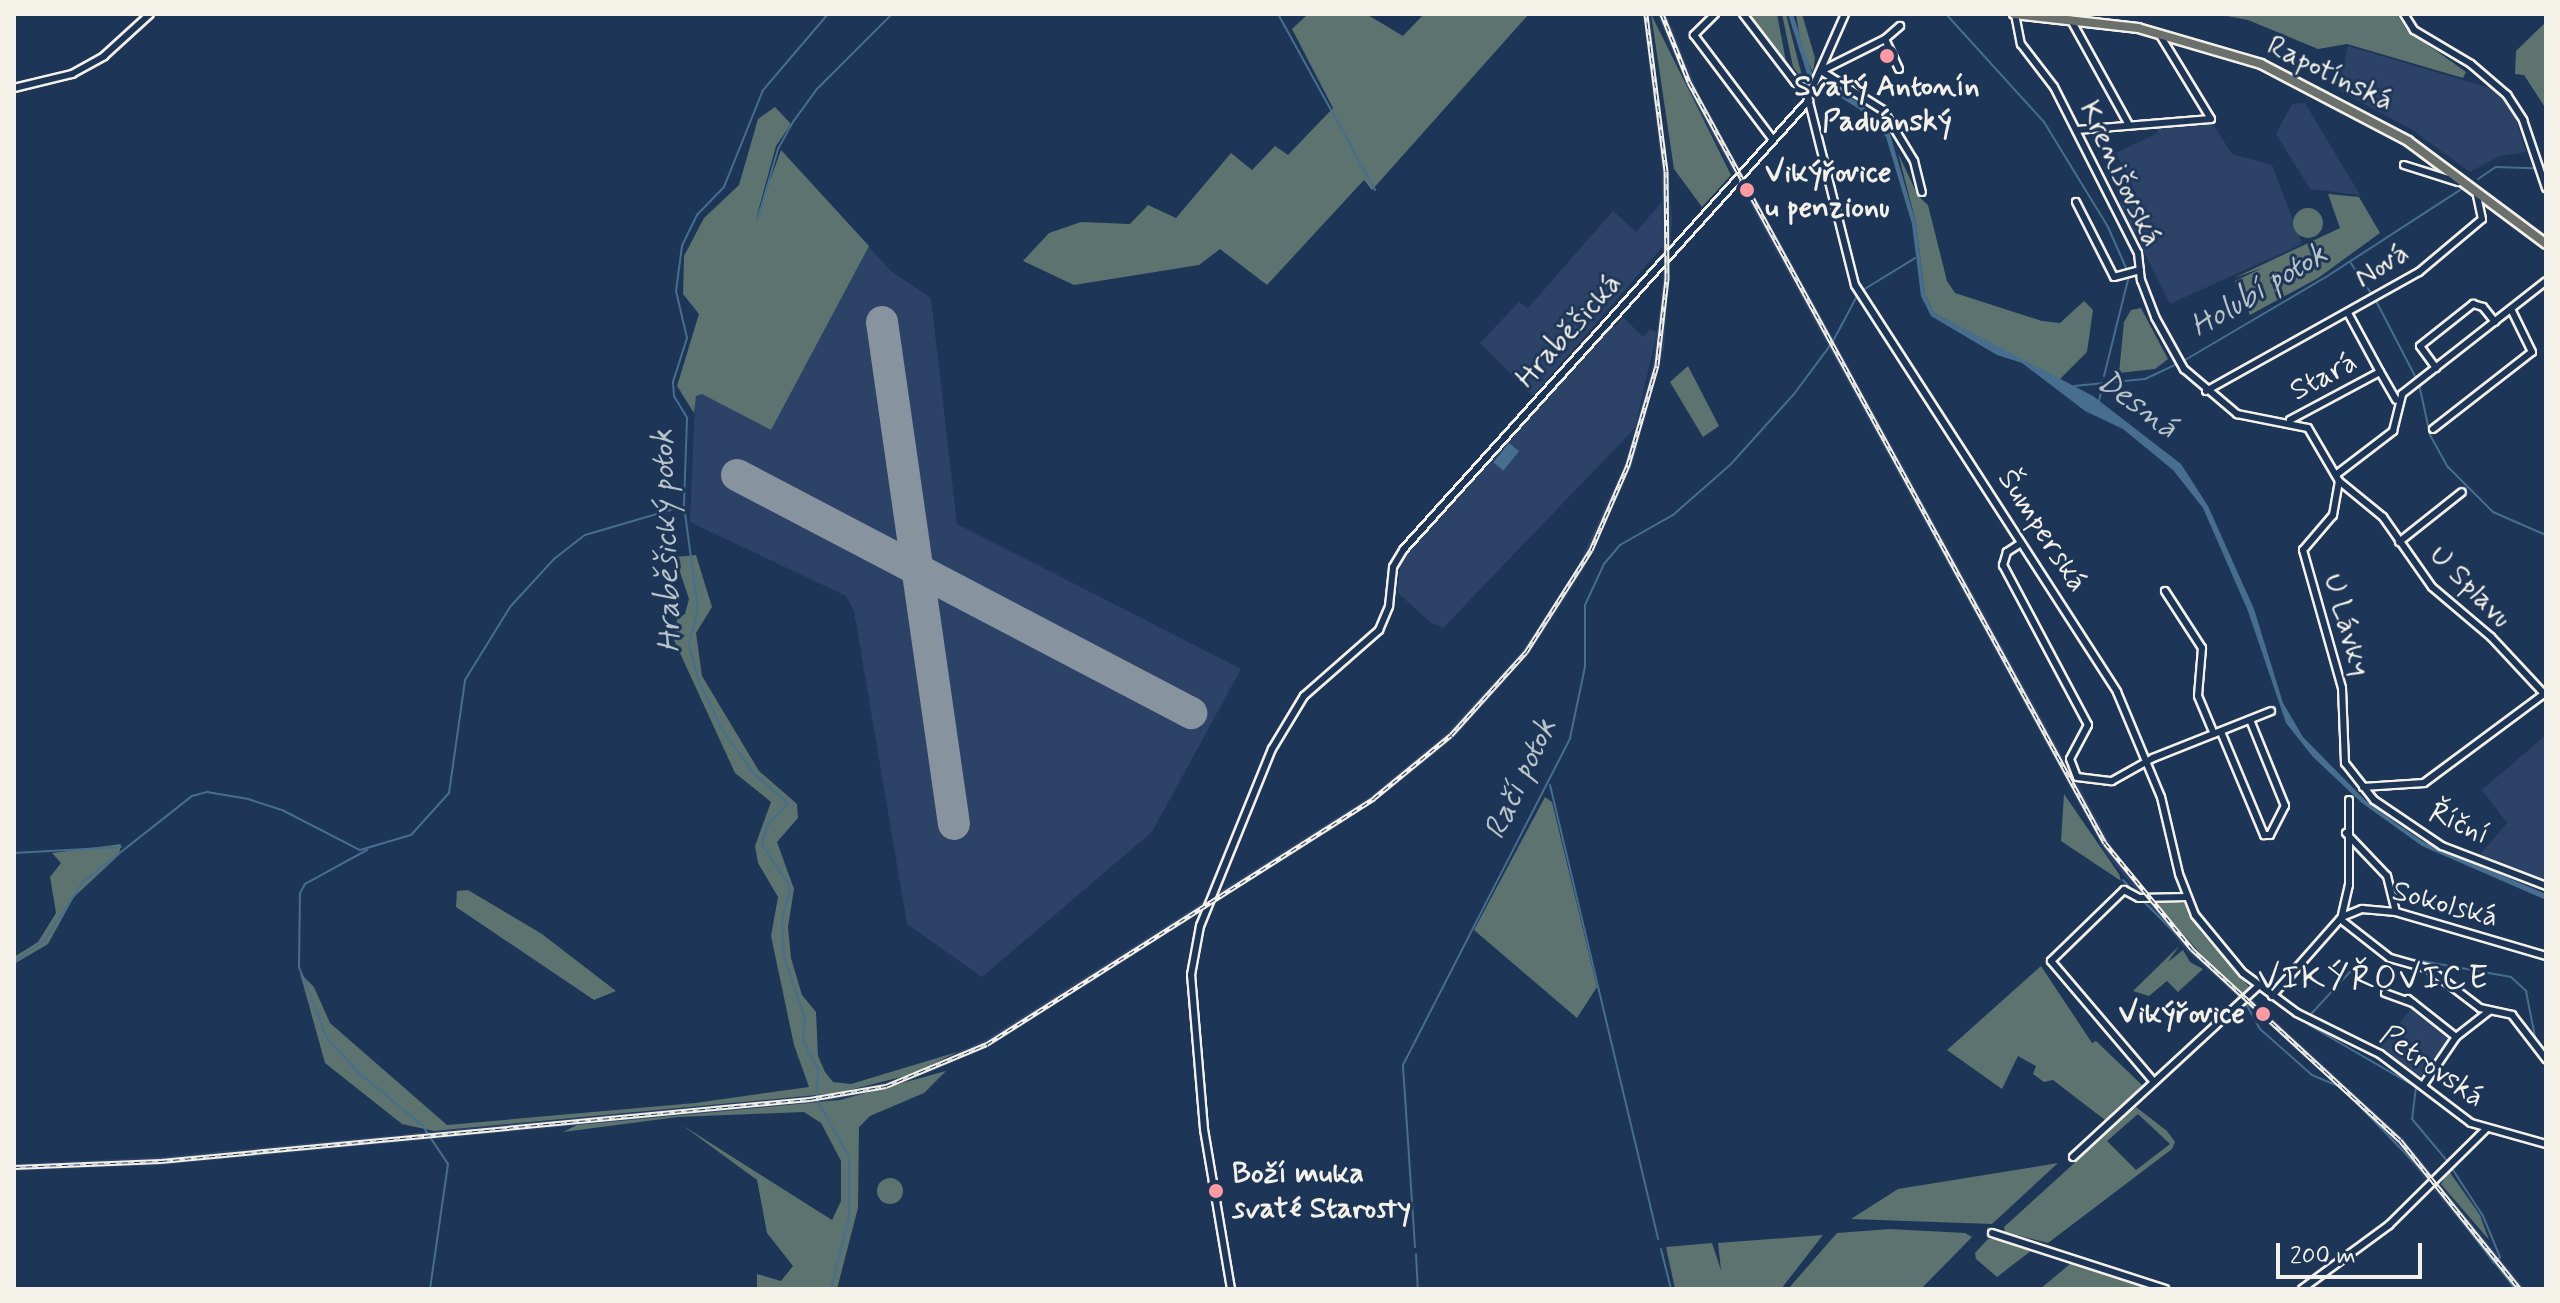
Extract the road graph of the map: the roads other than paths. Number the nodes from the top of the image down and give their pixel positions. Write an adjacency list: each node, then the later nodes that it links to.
1 (150, 14): 13 (street)
2 (1715, 14): 18 (street)
3 (1743, 14): 14 (street)
4 (1845, 14): 12 (street)
5 (2014, 14): 7 (main road, Rapotínská); 17 (street, Krenišovská)
6 (2404, 14): 20 (street)
7 (2071, 19): 9 (main road, Rapotínská); 16 (street)
8 (1900, 26): 10 (street)
9 (2159, 33): 16 (street); 23 (main road, Rapotínská)
10 (1885, 39): 11 (street); 12 (street)
11 (1899, 69)
12 (1820, 73): 14 (street); 21 (street)
13 (14, 88)
14 (1809, 91): 15 (street, Šumperská)
15 (1809, 100): 18 (street, Hraběšická); 38 (street, Šumperská)
16 (2129, 125): 17 (street)
17 (2077, 130): 24 (street, Krenišovská)
18 (1773, 140): 65 (street, Hraběšická)
19 (2404, 165): 27 (street, Nová)
20 (2546, 188)
21 (1922, 192)
22 (2076, 202): 24 (street)
23 (2546, 244)
24 (2140, 270): 31 (street, Krenišovská)
25 (2546, 281): 26 (street)
26 (2511, 309): 28 (street); 34 (street)
27 (2348, 313): 30 (street, Stará); 31 (street, Nová)
28 (2495, 322): 29 (street); 29 (street)
29 (2436, 368): 32 (street)
30 (2380, 372): 32 (street, Stará); 33 (street, Stará)
31 (2206, 391): 33 (street)
32 (2396, 400): 35 (street)
33 (2289, 421): 35 (street, U Splavu)
34 (2433, 429)
35 (2338, 478): 37 (street, U Splavu); 45 (street, U Lávky)
36 (2462, 492): 37 (street, U Splavu)
37 (2399, 542): 40 (street, U Splavu)
38 (2021, 543): 44 (street, Šumperská); 44 (street)
39 (2165, 591): 43 (street)
40 (2545, 695): 45 (street)
41 (2271, 711): 42 (street)
42 (2250, 720): 43 (street); 43 (street)
43 (2218, 733): 44 (street)
44 (2147, 761): 49 (street, Šumperská)
45 (2363, 787): 48 (street, Říční)
46 (2349, 800): 47 (street)
47 (2346, 835): 50 (street); 51 (street)
48 (2546, 886)
49 (2187, 897): 53 (street, Šumperská); 59 (street)
50 (2396, 912): 51 (street, Sokolská); 52 (street, Sokolská)
51 (2345, 915): 55 (street); 56 (street)
52 (2546, 956)
53 (2258, 986): 55 (street, Petrovská); 59 (street)
54 (2385, 993): 57 (street)
55 (2272, 996): 60 (street, Petrovská)
56 (2489, 1011): 57 (street); 58 (street)
57 (2456, 1037): 60 (street)
58 (2546, 1059)
59 (2154, 1082): 63 (street)
60 (2424, 1084): 61 (street, Petrovská)
61 (2485, 1130): 62 (street, Petrovská); 67 (street)
62 (2546, 1144)
63 (2073, 1157)
64 (1992, 1233): 66 (street)
65 (1231, 1289)
66 (2165, 1289)
67 (2302, 1289)

